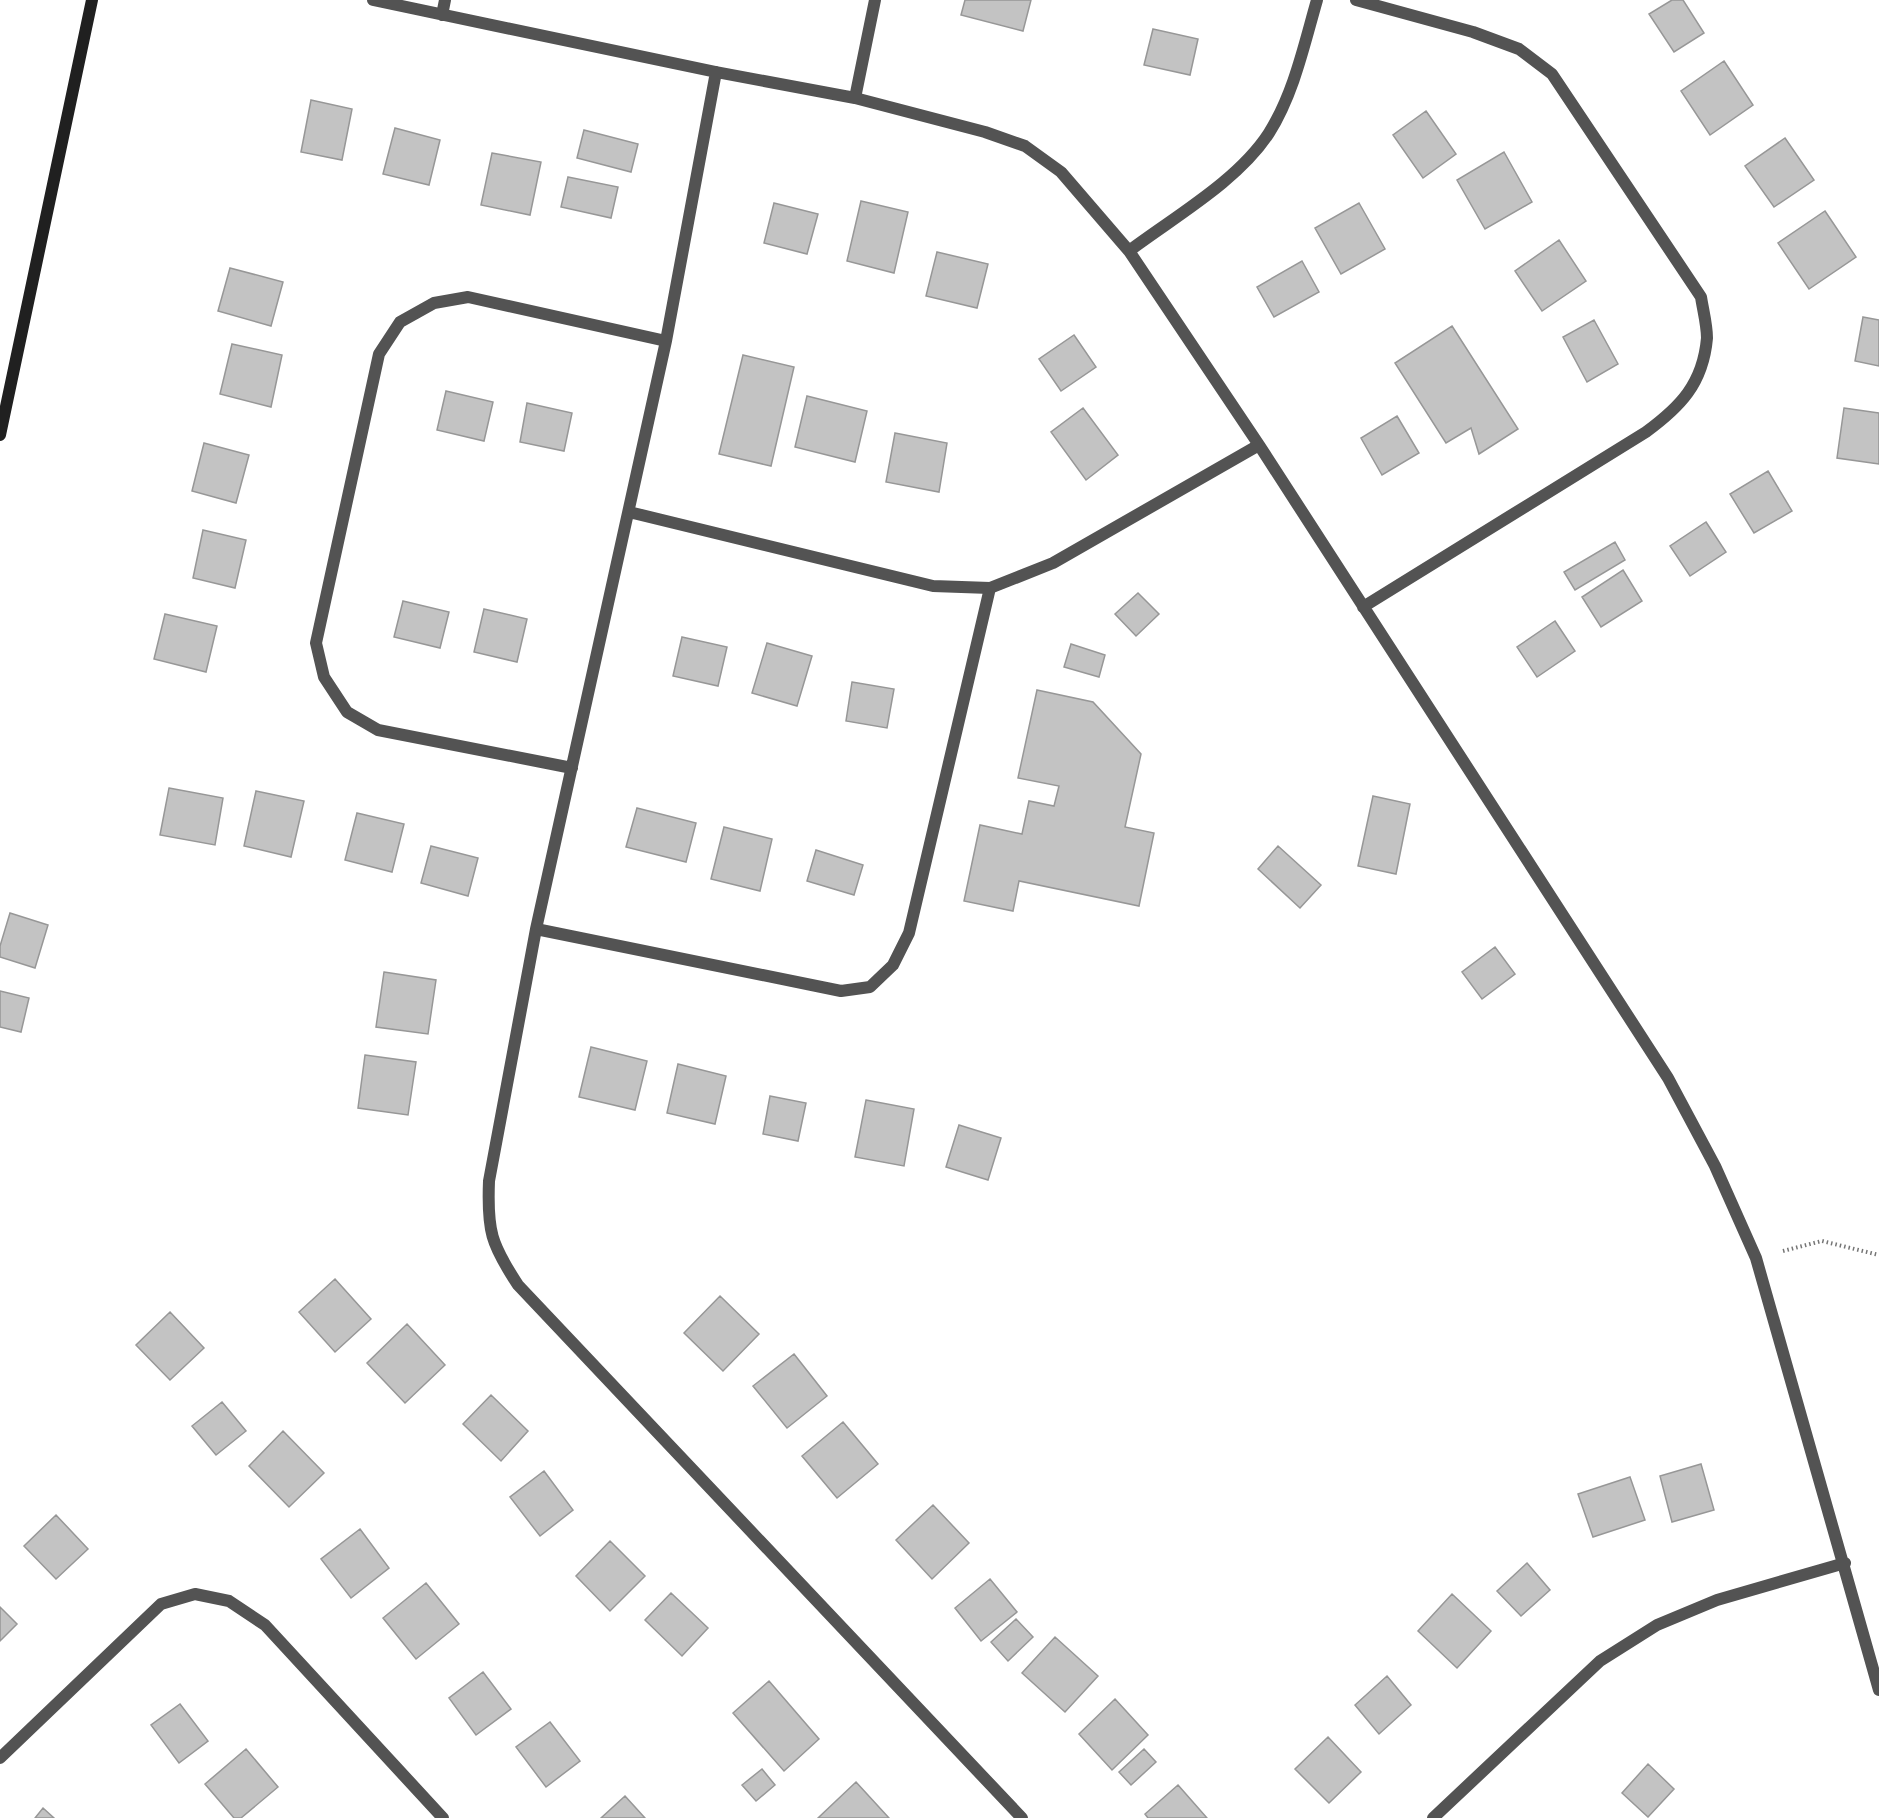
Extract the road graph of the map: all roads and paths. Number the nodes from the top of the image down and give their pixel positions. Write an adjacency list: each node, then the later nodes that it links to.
1 (92, 0): 12 (main road)
2 (373, 0): 7 (street)
3 (445, 0): 7 (street)
4 (875, 0): 9 (street)
5 (1317, 0): 10 (street)
6 (1356, 0): 16 (street)
7 (442, 15): 8 (street)
8 (716, 72): 9 (street); 11 (street)
9 (855, 99): 10 (street)
10 (1129, 251): 13 (street)
11 (666, 341): 14 (street); 17 (street)
12 (0, 435)
13 (1259, 445): 15 (street); 16 (street)
14 (628, 512): 15 (street); 17 (street)
15 (990, 588): 18 (street)
16 (1363, 607): 20 (street)
17 (573, 768): 18 (street)
18 (537, 929): 25 (street)
19 (1879, 1255): 20 (path)
20 (1756, 1258): 21 (street)
21 (1845, 1563): 22 (street); 26 (street)
22 (1879, 1690)
23 (0, 1758): 24 (street)
24 (443, 1818)
25 (1022, 1818)
26 (1433, 1818)

